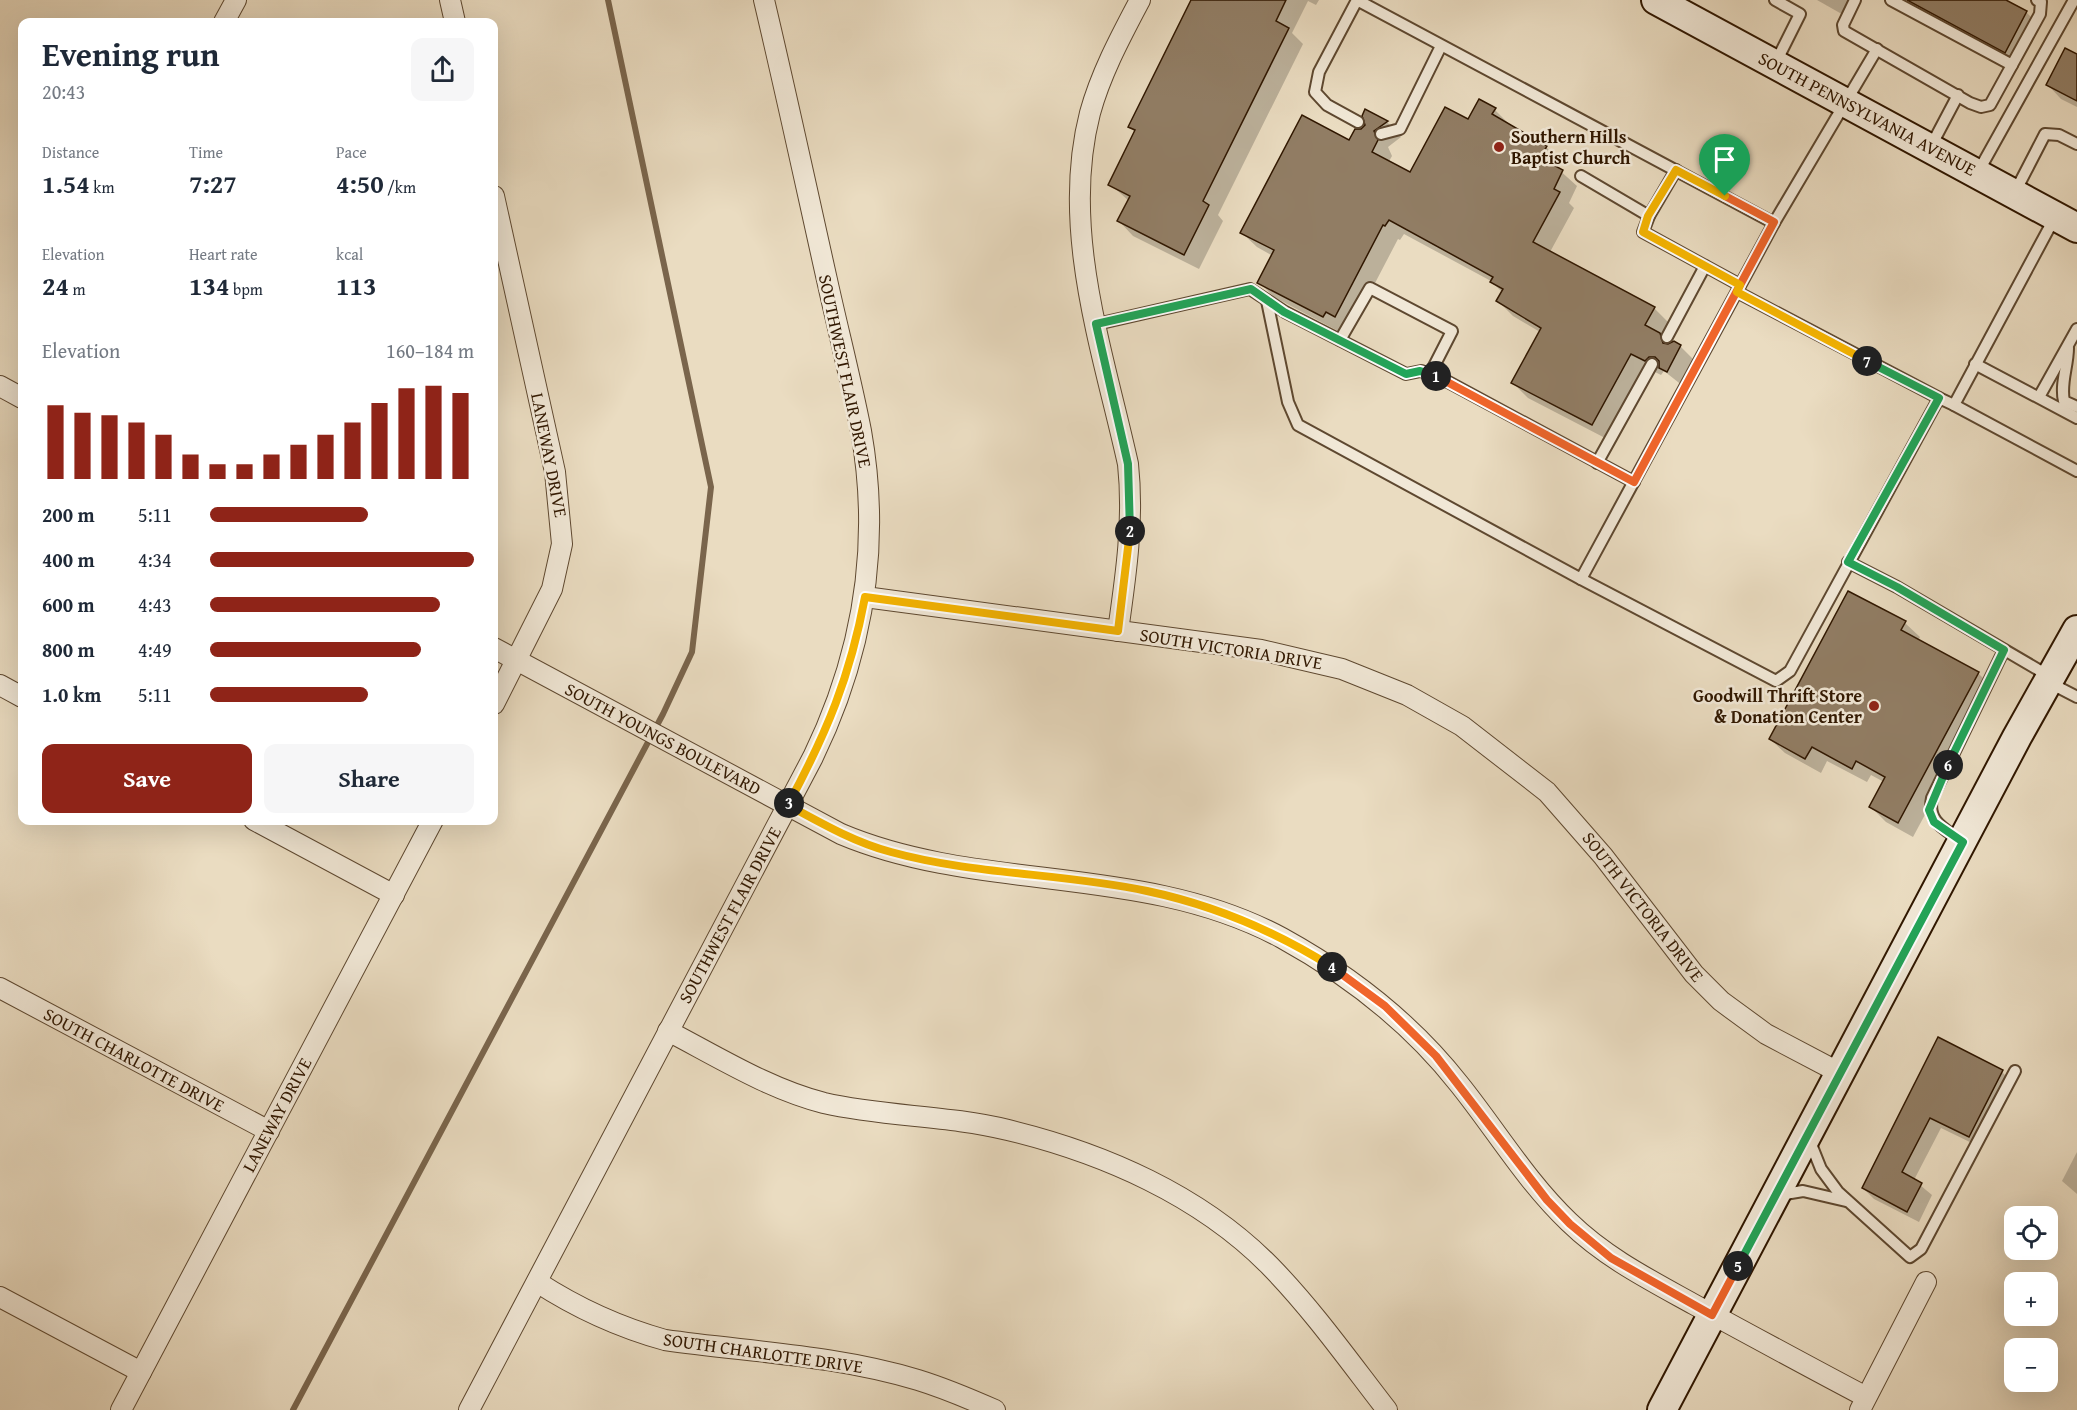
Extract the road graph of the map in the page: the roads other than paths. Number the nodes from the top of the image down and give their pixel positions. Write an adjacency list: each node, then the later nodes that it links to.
1 (236, 0): 12 (street)
2 (450, 0): 13 (street)
3 (764, 0): 56 (street, SOUTHWEST FLAIR DRIVE)
4 (1140, 0): 36 (street)
5 (1775, 0): 16 (lane)
6 (1855, 0): 15 (lane)
7 (1891, 0): 17 (lane)
8 (2037, 0): 17 (lane)
9 (2076, 0): 25 (lane)
10 (1356, 1): 14 (lane); 20 (lane)
11 (1672, 4): 16 (main road, SOUTH PENNSYLVANIA AVENUE)
12 (226, 18)
13 (454, 18)
14 (1441, 46): 21 (lane); 24 (lane)
15 (1877, 49): 18 (lane); 19 (lane)
16 (1774, 64): 19 (main road, SOUTH PENNSYLVANIA AVENUE)
17 (2012, 65): 18 (lane)
18 (1958, 95): 23 (lane)
19 (1847, 103): 23 (main road, SOUTH PENNSYLVANIA AVENUE); 29 (lane)
20 (1358, 122)
21 (1381, 134)
22 (2077, 144): 27 (lane)
23 (1930, 149): 25 (main road, SOUTH PENNSYLVANIA AVENUE)
24 (1676, 170): 28 (lane); 29 (lane)
25 (1977, 174): 27 (main road, SOUTH PENNSYLVANIA AVENUE)
26 (1581, 176): 28 (lane)
27 (2014, 194): 30 (main road, SOUTH PENNSYLVANIA AVENUE)
28 (1648, 216): 32 (lane)
29 (1774, 222): 34 (lane)
30 (2066, 222): 42 (lane)
31 (498, 237): 33 (street, LANEWAY DRIVE)
32 (1705, 266): 34 (lane); 38 (lane)
33 (501, 268): 61 (street, LANEWAY DRIVE)
34 (1738, 289): 47 (lane); 53 (lane)
35 (1267, 301): 36 (lane); 39 (lane); 55 (lane)
36 (1096, 324): 58 (street)
37 (2077, 329): 40 (lane)
38 (1667, 337)
39 (1340, 340): 43 (lane); 43 (lane)
40 (2068, 348): 46 (lane); 49 (lane)
41 (1652, 364): 51 (lane)
42 (1975, 364): 46 (lane); 48 (lane)
43 (1430, 374): 51 (lane)
44 (0, 386): 45 (street)
45 (18, 396)
46 (2039, 397): 50 (lane)
47 (1939, 398): 48 (lane); 54 (lane)
48 (1954, 405): 52 (lane)
49 (2077, 407)
50 (2077, 418)
51 (1597, 463): 53 (lane)
52 (2077, 469)
53 (1634, 482): 55 (lane)
54 (1848, 562): 55 (lane); 60 (lane)
55 (1581, 579)
56 (865, 597): 58 (street, SOUTH VICTORIA DRIVE); 67 (street, SOUTHWEST FLAIR DRIVE)
57 (2077, 630): 62 (main road)
58 (1118, 631): 75 (street, SOUTH VICTORIA DRIVE)
59 (498, 650): 61 (street, SOUTH YOUNGS BOULEVARD)
60 (2004, 650): 62 (lane); 70 (lane)
61 (516, 660): 65 (street, LANEWAY DRIVE); 67 (street, SOUTH YOUNGS BOULEVARD)
62 (2050, 680): 66 (lane); 70 (main road)
63 (0, 685): 64 (street)
64 (18, 695)
65 (498, 696)
66 (2077, 697)
67 (788, 805): 73 (street, SOUTHWEST FLAIR DRIVE); 83 (street, SOUTH YOUNGS BOULEVARD)
68 (263, 825): 71 (street)
69 (430, 825): 71 (street, LANEWAY DRIVE)
70 (1963, 842): 75 (main road)
71 (394, 895): 76 (street, LANEWAY DRIVE)
72 (0, 988): 76 (street, SOUTH CHARLOTTE DRIVE)
73 (668, 1031): 80 (street, SOUTHWEST FLAIR DRIVE); 89 (street)
74 (2015, 1071): 79 (lane)
75 (1840, 1073): 77 (main road)
76 (269, 1131): 84 (street, LANEWAY DRIVE)
77 (1808, 1136): 78 (main road); 79 (lane)
78 (1776, 1196): 79 (lane); 83 (main road)
79 (1847, 1201)
80 (537, 1282): 87 (street, SOUTHWEST FLAIR DRIVE); 88 (street, SOUTH CHARLOTTE DRIVE)
81 (1926, 1282): 85 (street)
82 (0, 1297): 84 (street)
83 (1712, 1315): 85 (street, SOUTH YOUNGS BOULEVARD); 90 (main road)
84 (141, 1372): 86 (street, LANEWAY DRIVE)
85 (1863, 1404)
86 (121, 1410)
87 (469, 1410)
88 (994, 1410)
89 (1387, 1410)
90 (1662, 1410)

